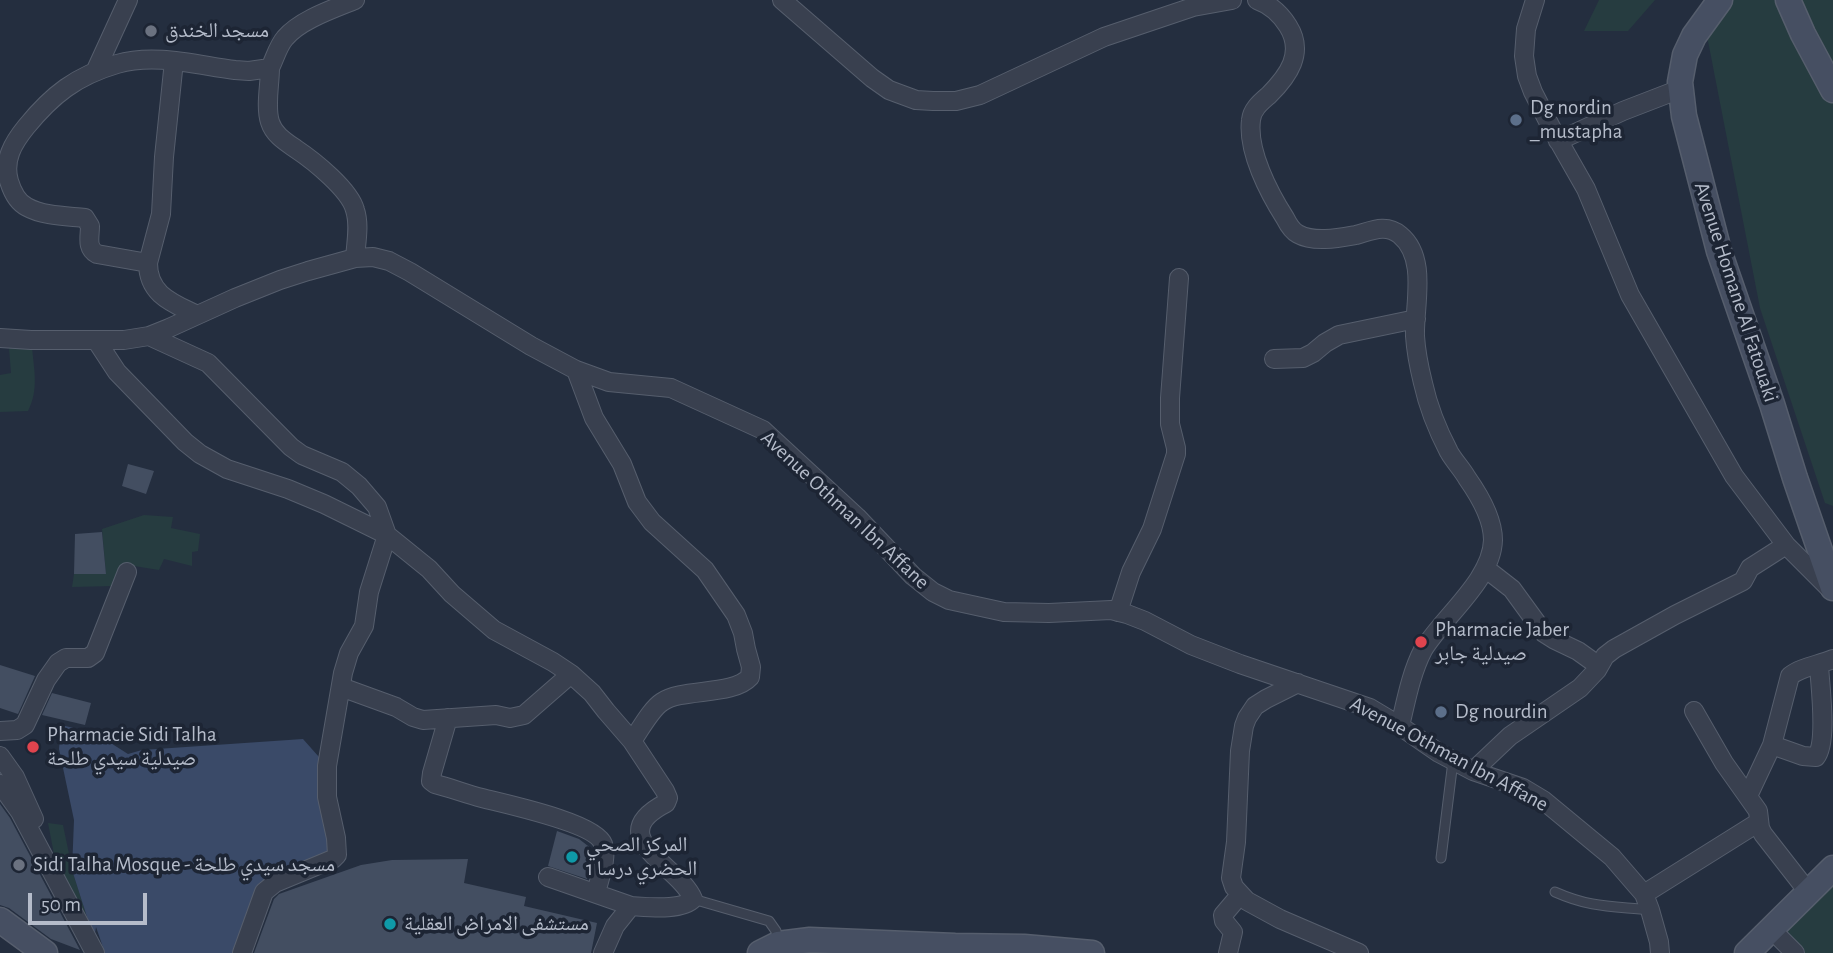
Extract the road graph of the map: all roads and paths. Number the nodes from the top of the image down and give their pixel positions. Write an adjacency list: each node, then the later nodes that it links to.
1 (128, 0): 11 (street)
2 (355, 0): 10 (street)
3 (782, 0): 4 (street)
4 (1232, 0)
5 (1256, 0): 19 (street)
6 (1535, 0): 14 (street)
7 (1720, 0): 12 (street, Avenue Homane Al Fatouaki)
8 (1788, 0): 13 (street)
9 (174, 61): 10 (street); 11 (street); 16 (street)
10 (270, 68): 15 (street)
11 (94, 72): 16 (street)
12 (1680, 89): 14 (street); 29 (street, Avenue Homane Al Fatouaki)
13 (1833, 90)
14 (1559, 141): 26 (street)
15 (355, 258): 18 (street, Avenue Othman Ibn Affane); 24 (street, Avenue Othman Ibn Affane)
16 (148, 264): 18 (street)
17 (1179, 278): 30 (street)
18 (197, 315): 20 (street, Avenue Othman Ibn Affane)
19 (1416, 319): 23 (street); 27 (street)
20 (149, 336): 22 (street, Avenue Othman Ibn Affane); 25 (street)
21 (0, 338): 22 (street, Avenue Othman Ibn Affane)
22 (96, 340): 25 (street)
23 (1274, 359)
24 (576, 370): 30 (street, Avenue Othman Ibn Affane); 40 (street)
25 (387, 535): 33 (street); 35 (street)
26 (1786, 545): 29 (street); 32 (street)
27 (1485, 568): 32 (street); 38 (street)
28 (127, 572): 39 (street)
29 (1833, 590)
30 (1118, 612): 34 (street, Avenue Othman Ibn Affane)
31 (1826, 662): 41 (street); 41 (street)
32 (1599, 666): 44 (street)
33 (571, 674): 37 (street); 40 (street)
34 (1298, 684): 38 (street, Avenue Othman Ibn Affane); 55 (street)
35 (341, 687): 37 (street); 64 (street)
36 (1694, 711): 46 (street)
37 (448, 718): 53 (street)
38 (1401, 726): 43 (street, Avenue Othman Ibn Affane)
39 (0, 731)
40 (632, 741): 56 (street)
41 (1772, 745): 46 (street)
42 (0, 756): 49 (street)
43 (1452, 761): 44 (street, Avenue Othman Ibn Affane); 48 (lane)
44 (1473, 771): 57 (street, Avenue Othman Ibn Affane)
45 (0, 784): 49 (street)
46 (1748, 796): 47 (street)
47 (1759, 822): 54 (street); 57 (street)
48 (1441, 858)
49 (45, 859): 63 (street)
50 (1833, 868): 54 (street)
51 (548, 877): 53 (street)
52 (1555, 892): 57 (lane)
53 (597, 893): 58 (street)
54 (1809, 893): 60 (street)
55 (1240, 895): 67 (street); 68 (street)
56 (693, 899): 58 (street); 61 (lane)
57 (1646, 902): 69 (street, Avenue Othman Ibn Affane)
58 (631, 906): 65 (street)
59 (0, 920): 62 (street)
60 (1771, 929): 70 (street); 71 (street)
61 (769, 949): 66 (street)
62 (45, 953)
63 (95, 953)
64 (242, 953)
65 (603, 953)
66 (1092, 953)
67 (1227, 953)
68 (1359, 953)
69 (1660, 953)
70 (1747, 953)
71 (1795, 953)

